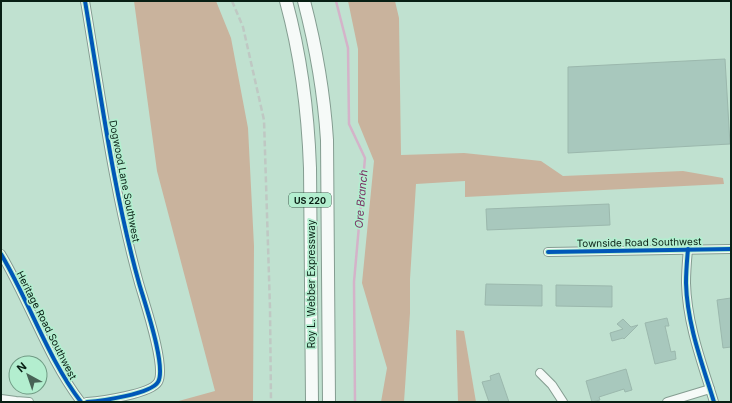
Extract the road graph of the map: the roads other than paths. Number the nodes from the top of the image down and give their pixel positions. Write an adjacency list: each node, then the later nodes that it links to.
1 (85, 1): 13 (street, Dogwood Lane Southwest)
2 (286, 1): 14 (highway, Roy L. Webber Expressway / US 220)
3 (304, 1): 15 (highway, Roy L. Webber Expressway / US 220)
4 (688, 249): 5 (street, Townside Road Southwest); 6 (street, Townside Road Southwest); 9 (street)
5 (731, 249)
6 (548, 252)
7 (1, 254): 12 (street, Heritage Road Southwest)
8 (540, 373): 16 (street)
9 (710, 389): 17 (street); 18 (street)
10 (1, 399): 11 (street)
11 (29, 402)
12 (81, 402)
13 (87, 402)
14 (312, 402)
15 (329, 402)
16 (563, 402)
17 (667, 402)
18 (714, 402)

